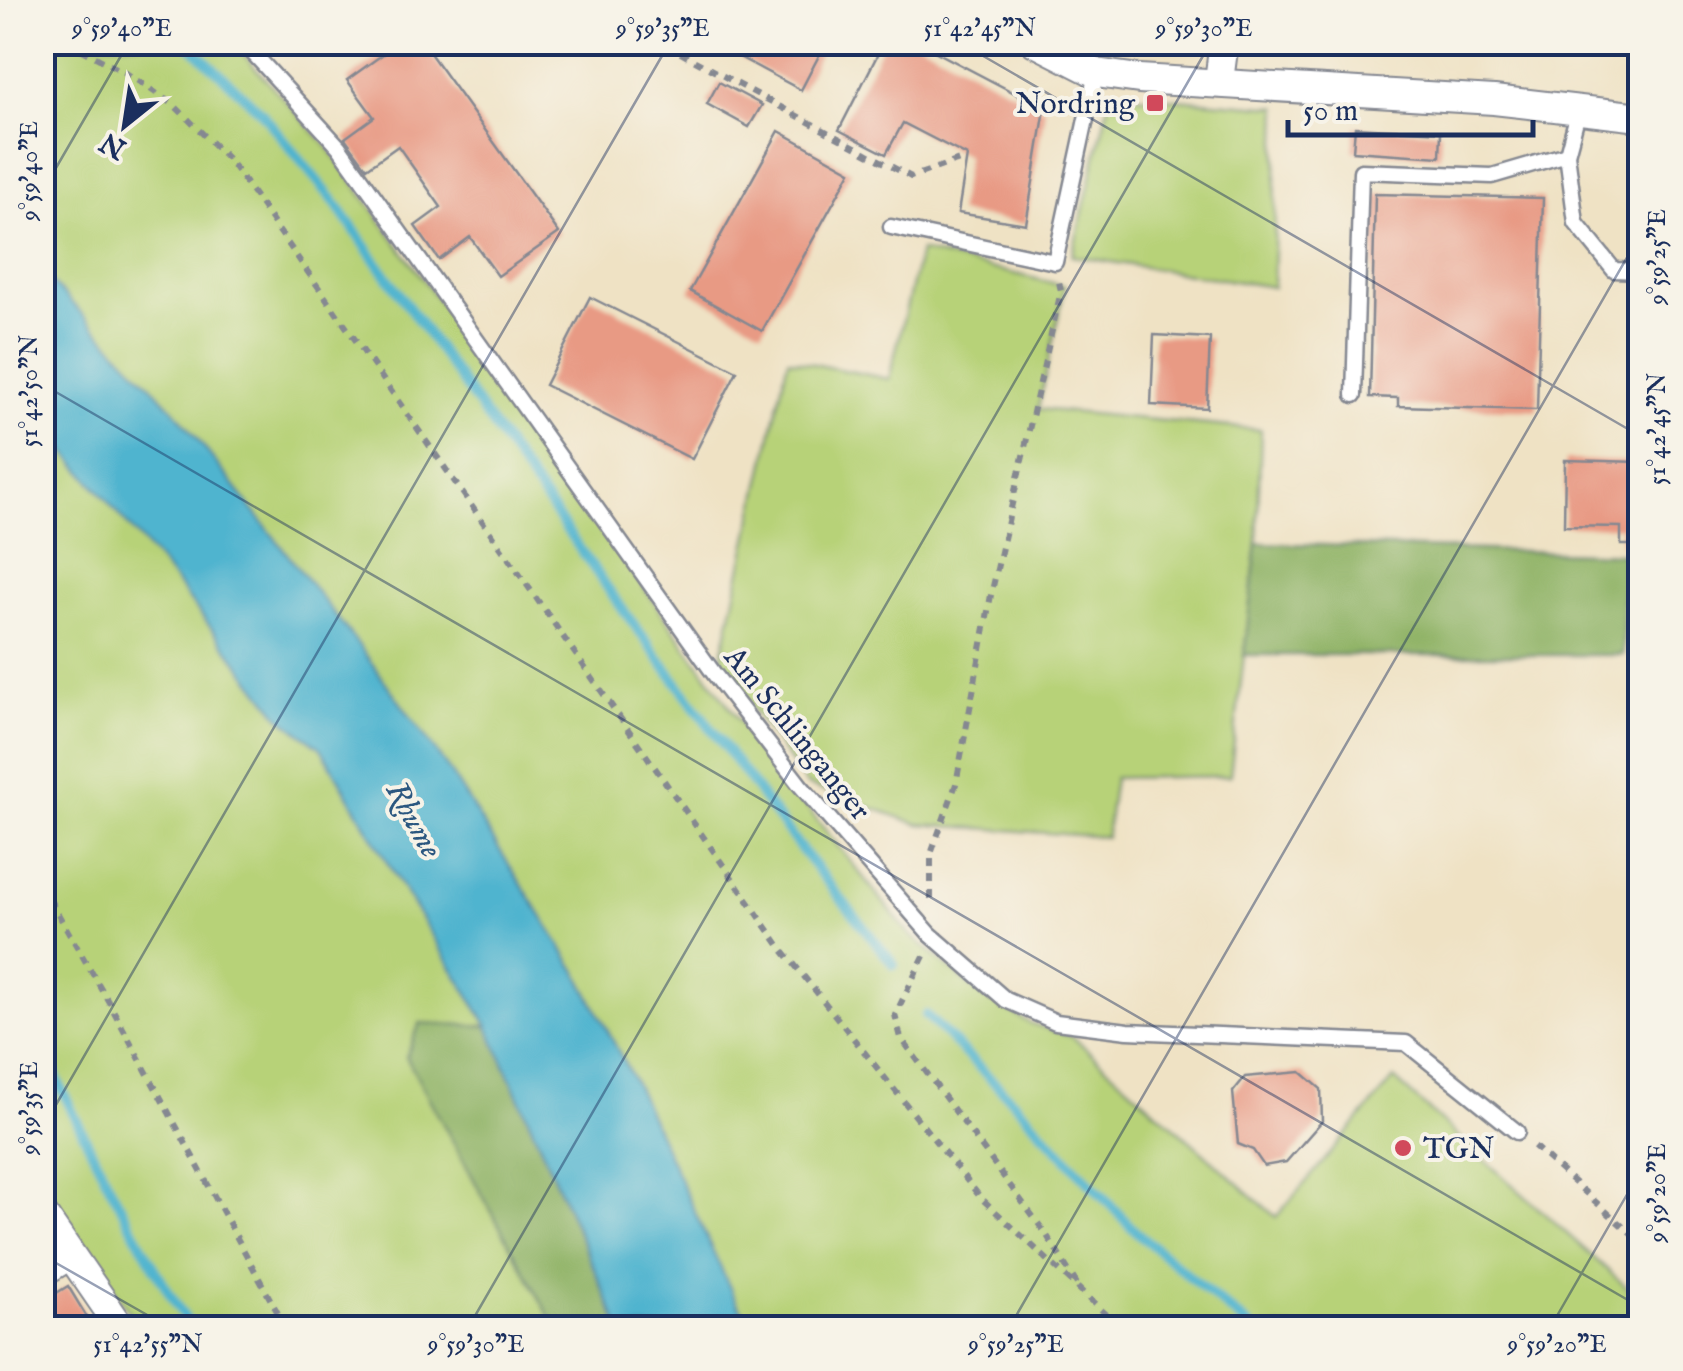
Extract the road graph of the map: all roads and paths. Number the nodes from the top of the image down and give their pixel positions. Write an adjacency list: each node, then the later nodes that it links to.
1 (67, 42): 25 (path)
2 (243, 42): 19 (lane, Am Schlinganger)
3 (676, 42): 12 (path)
4 (1036, 42): 6 (street)
5 (1224, 42): 7 (street)
6 (1096, 72): 7 (street); 15 (lane)
7 (1219, 82): 8 (street)
8 (1579, 108): 9 (street); 10 (lane)
9 (1640, 117)
10 (1567, 154): 16 (lane); 17 (lane)
11 (962, 159): 12 (path)
12 (902, 172): 13 (path)
13 (900, 184)
14 (891, 227): 15 (lane)
15 (1055, 262): 19 (path)
16 (1640, 271)
17 (1354, 396)
18 (42, 886): 27 (path)
19 (930, 934): 20 (lane, Am Schlinganger); 25 (path)
20 (1518, 1132): 22 (path)
21 (42, 1214): 23 (street)
22 (1640, 1242)
23 (70, 1255): 24 (street); 26 (street)
24 (42, 1272)
25 (1085, 1298): 28 (path); 29 (path)
26 (121, 1328)
27 (286, 1328)
28 (1112, 1328)
29 (1121, 1328)

